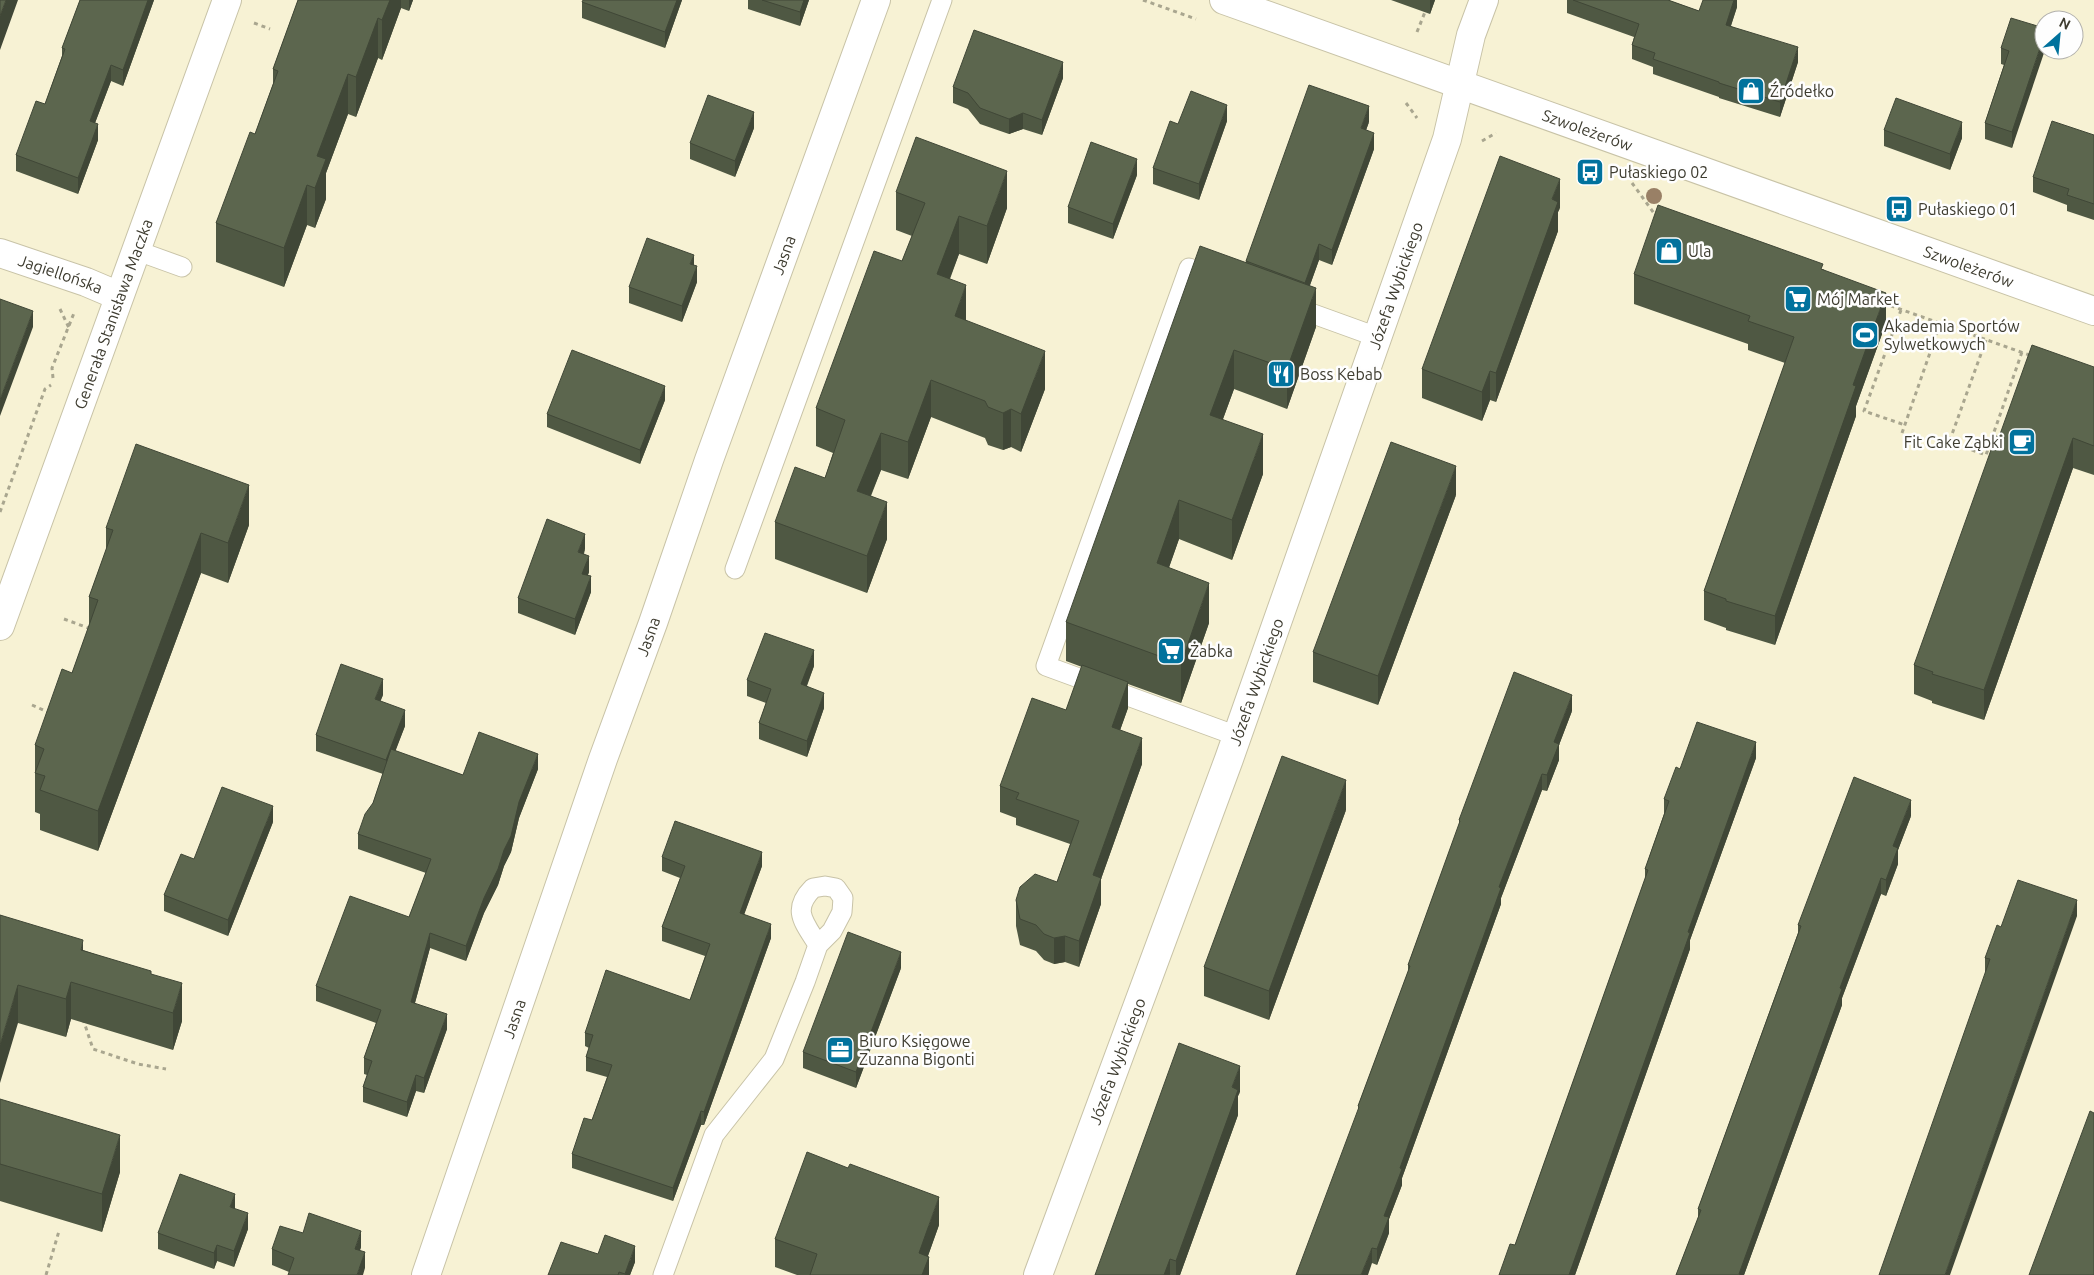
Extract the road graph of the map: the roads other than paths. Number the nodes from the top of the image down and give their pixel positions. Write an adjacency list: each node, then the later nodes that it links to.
1 (227, 0): 8 (street, Generała Stanisława Maczka)
2 (876, 0): 20 (street, Jasna)
3 (1224, 0): 6 (street, Szwoleżerów)
4 (1484, 0): 7 (street, Józefa Wybickiego)
5 (939, 1): 16 (lane)
6 (1274, 8): 7 (street, Szwoleżerów)
7 (1460, 83): 14 (street, Szwoleżerów); 15 (street, Józefa Wybickiego)
8 (136, 250): 10 (lane); 12 (street, Generała Stanisława Maczka)
9 (0, 253): 12 (street, Jagiellońska)
10 (182, 267)
11 (1236, 285): 18 (lane)
12 (119, 296): 17 (street, Generała Stanisława Maczka)
13 (1273, 299): 15 (lane)
14 (2094, 311)
15 (1377, 337): 18 (street, Józefa Wybickiego)
16 (735, 569)
17 (0, 626)
18 (1237, 736): 22 (street, Józefa Wybickiego)
19 (818, 945): 21 (lane)
20 (426, 1275)
21 (663, 1275)
22 (1038, 1275)

